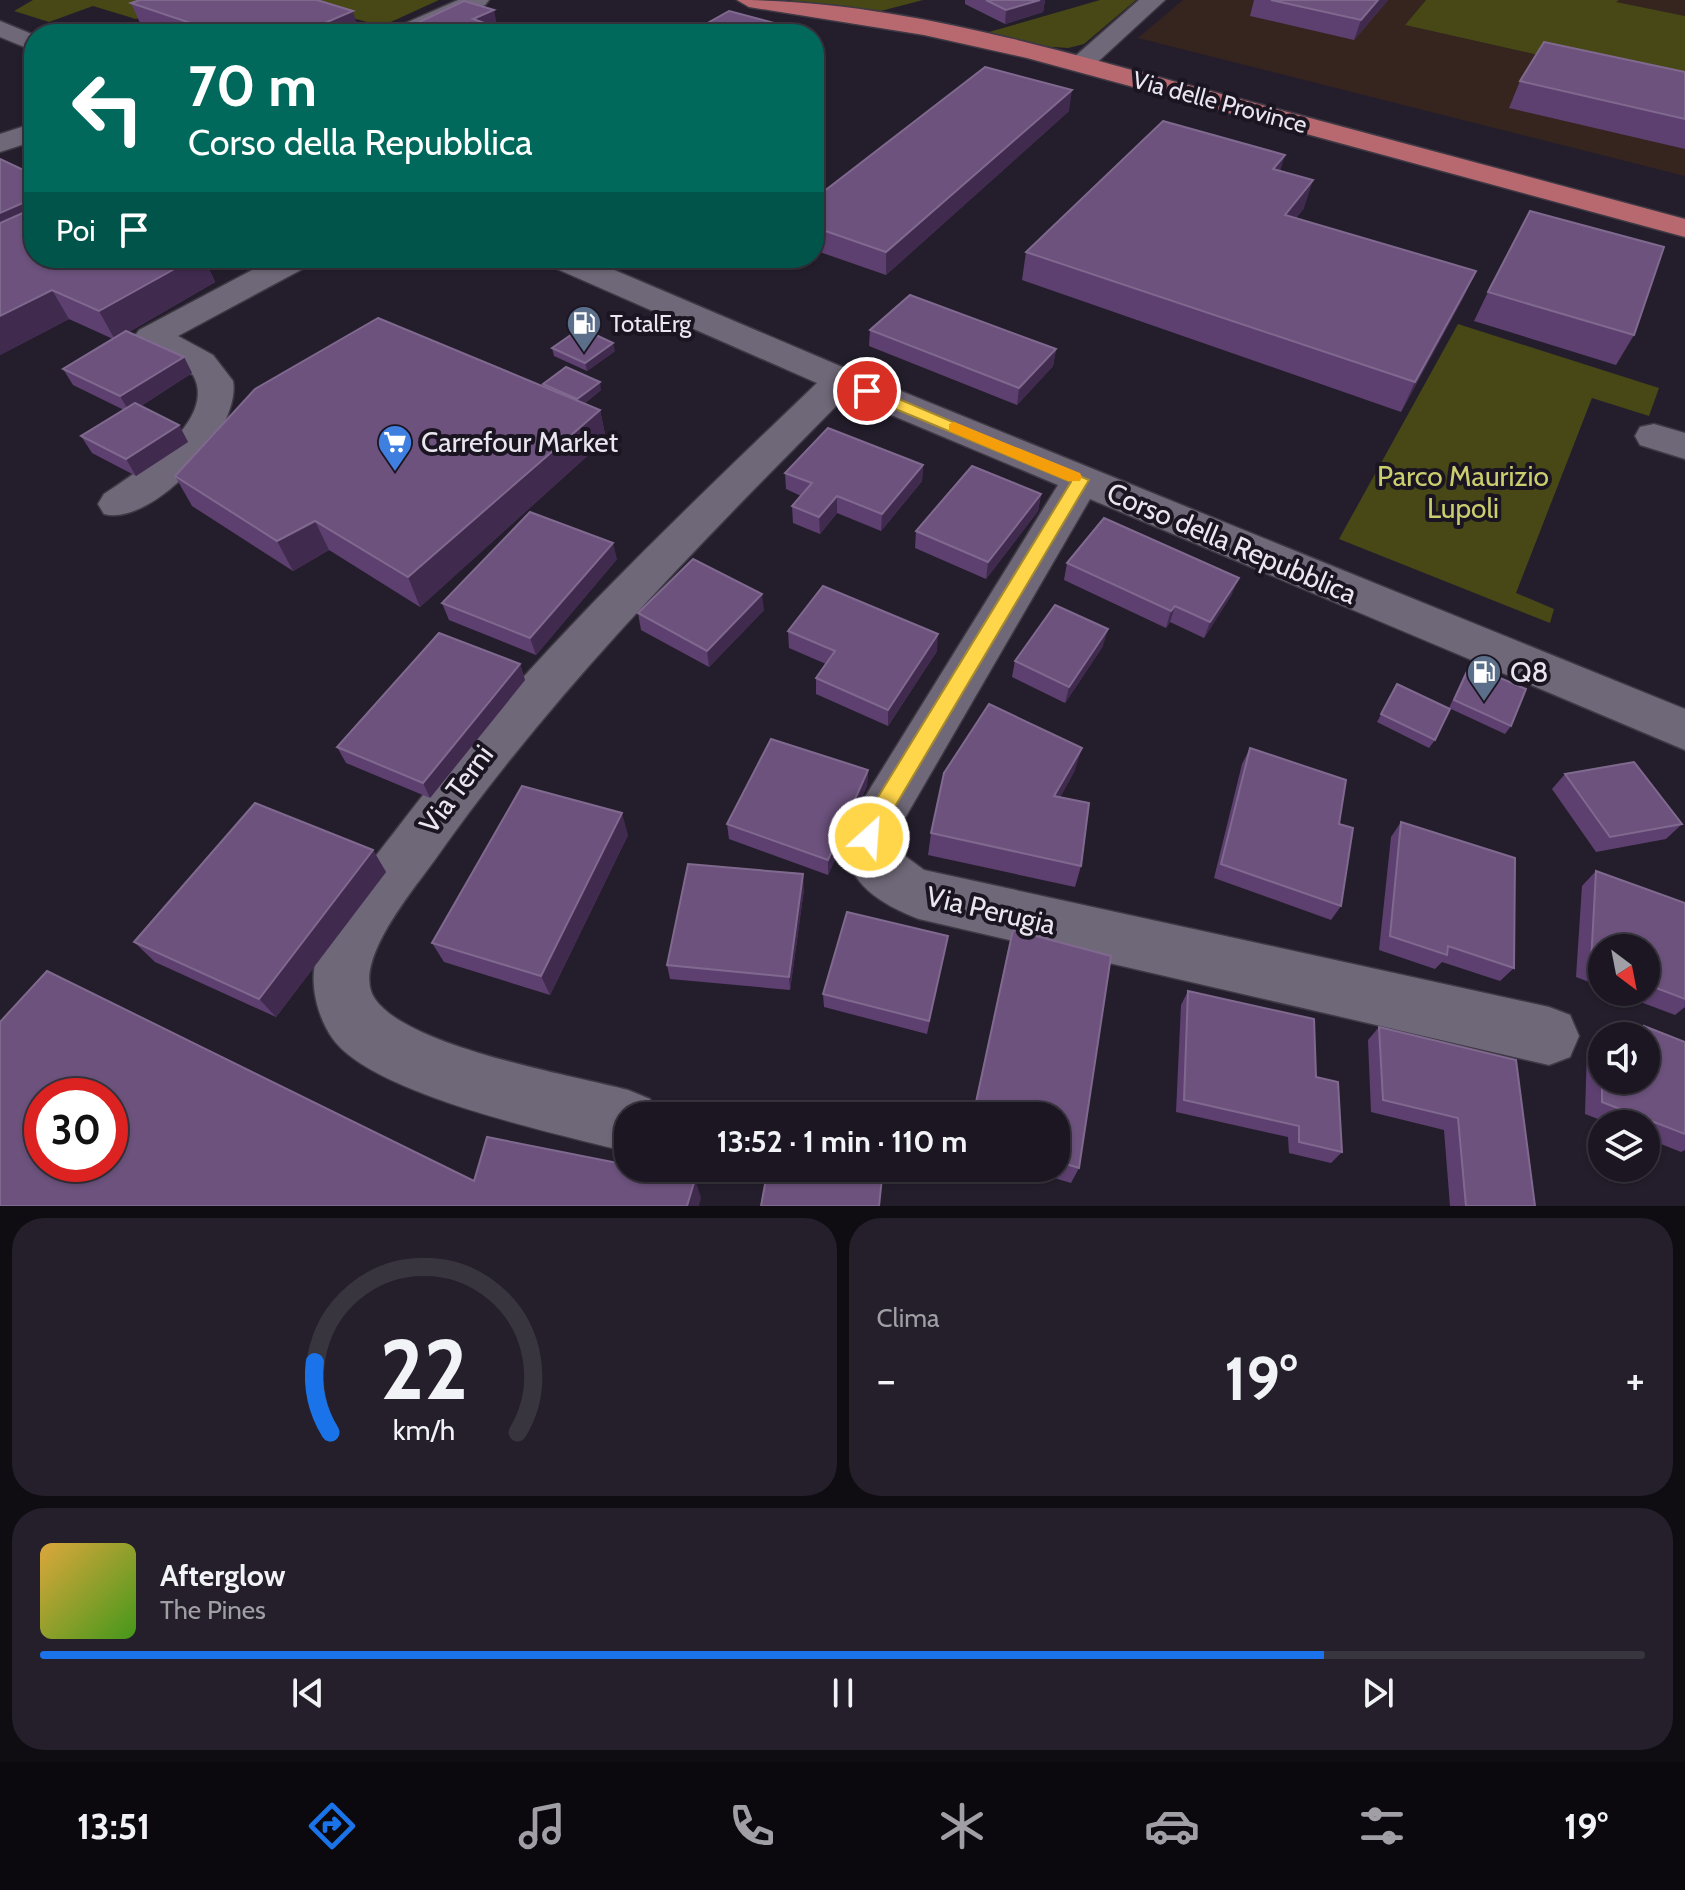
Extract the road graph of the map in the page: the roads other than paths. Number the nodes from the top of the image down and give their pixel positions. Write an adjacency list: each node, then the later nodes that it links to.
1 (477, 0): 5 (street)
2 (749, 0): 9 (main road, Via delle Province)
3 (1153, 0): 9 (street)
4 (3, 19): 6 (street)
5 (423, 24)
6 (24, 36)
7 (0, 45): 8 (street)
8 (24, 51)
9 (1081, 64): 12 (main road, Via delle Province)
10 (24, 135): 11 (street)
11 (0, 144)
12 (1685, 228)
13 (280, 268): 17 (street)
14 (582, 268): 15 (street, Corso della Repubblica)
15 (841, 380): 16 (street, Corso della Repubblica); 20 (street, Via Terni)
16 (1081, 480): 18 (street, Corso della Repubblica); 19 (street, Via Perugia)
17 (118, 504)
18 (1685, 730)
19 (1549, 1036)
20 (614, 1117)

